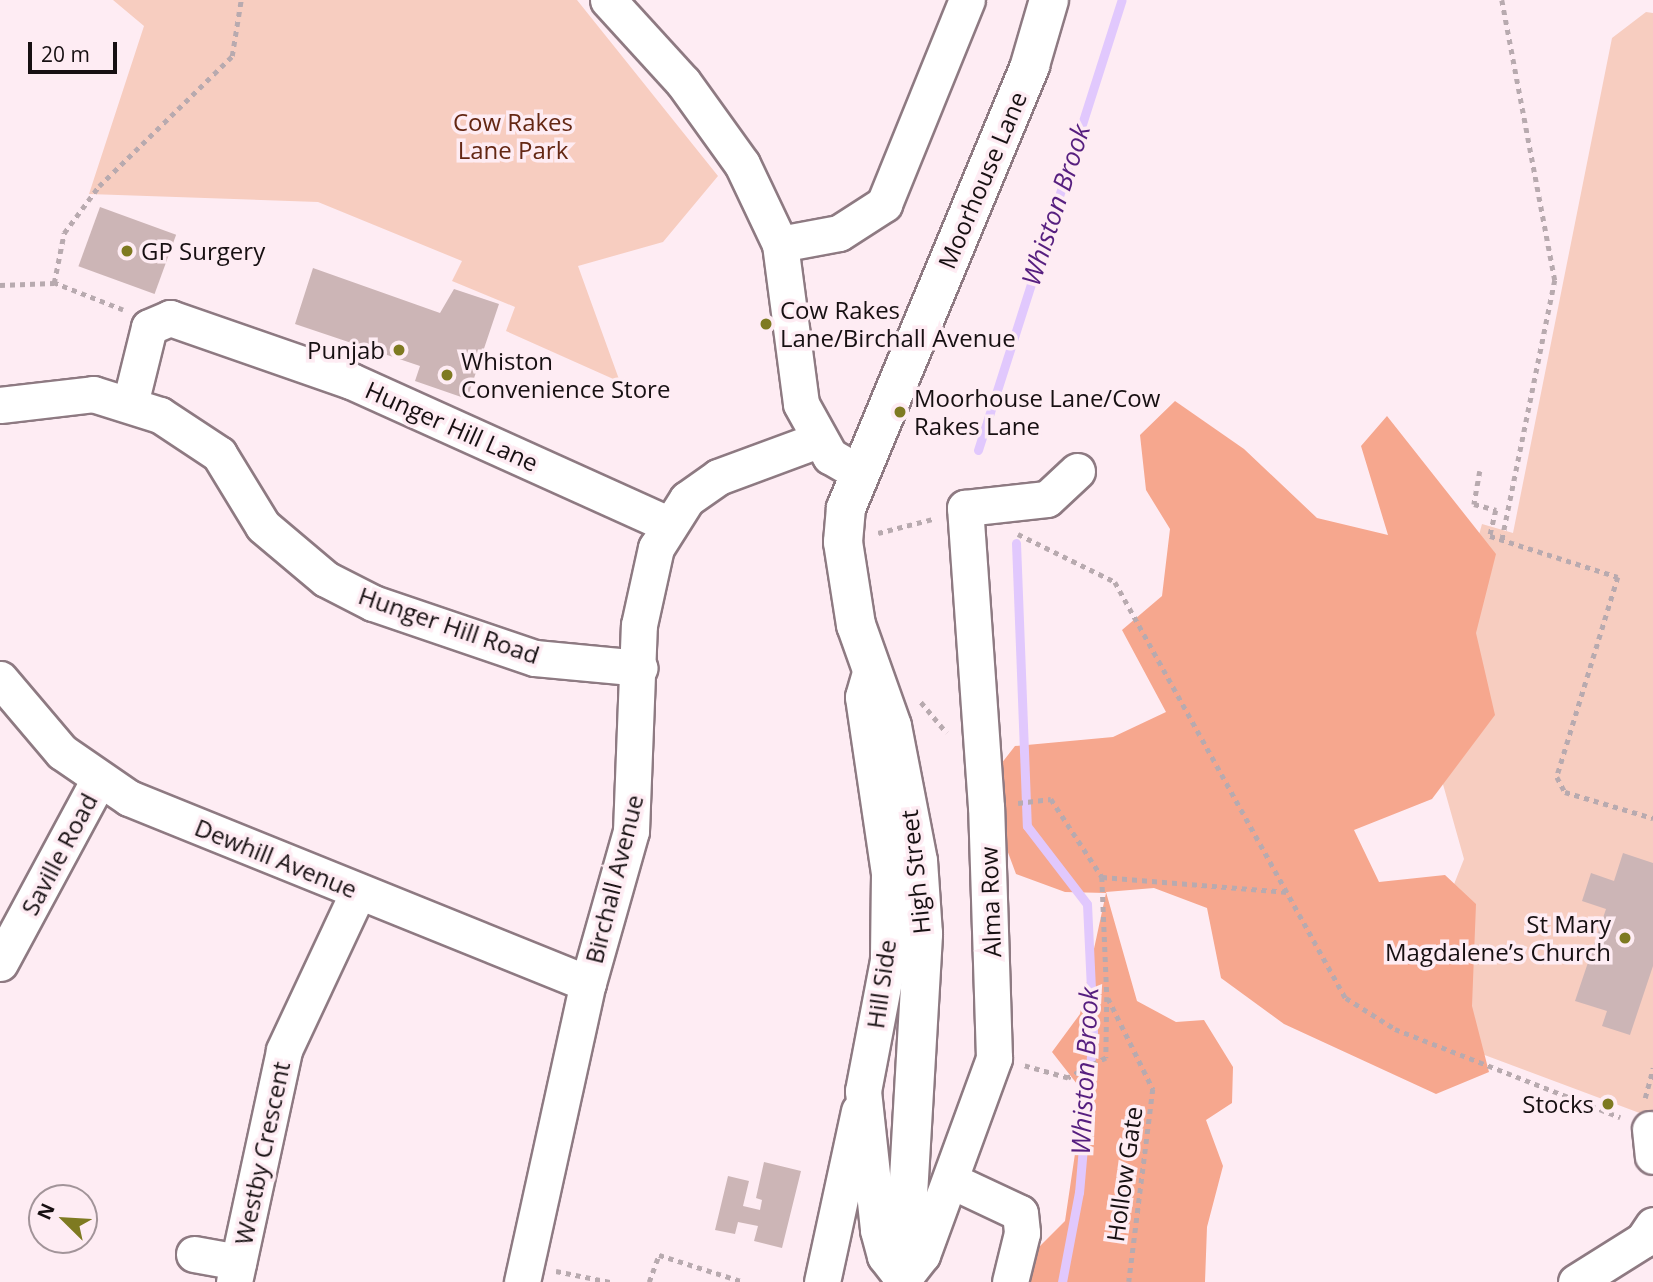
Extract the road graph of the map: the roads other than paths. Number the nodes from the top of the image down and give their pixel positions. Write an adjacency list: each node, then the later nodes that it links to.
1 (608, 0): 4 (street)
2 (967, 0): 4 (street)
3 (1049, 0): 9 (street, Moorhouse Lane)
4 (780, 244): 7 (street)
5 (130, 404): 6 (street, Hunger Hill Road); 10 (street, Hunger Hill Lane); 11 (street, Hunger Hill Road)
6 (0, 405)
7 (818, 440): 9 (street); 10 (street, Birchall Avenue)
8 (1077, 471): 19 (street, Alma Row)
9 (859, 473): 12 (street, High Street)
10 (667, 524): 11 (street, Birchall Avenue)
11 (640, 668): 17 (street, Birchall Avenue)
12 (871, 669): 18 (street, Hill Side); 24 (street, High Street)
13 (0, 679): 14 (street, Dewhill Avenue)
14 (98, 781): 15 (street, Dewhill Avenue); 16 (street, Saville Road)
15 (358, 892): 17 (street, Dewhill Avenue); 22 (street, Westby Crescent)
16 (0, 963)
17 (588, 983): 23 (street, Birchall Avenue)
18 (863, 1091): 24 (street, Hill Side); 25 (street, Hill Side)
19 (952, 1181): 24 (street, Alma Row); 26 (street)
20 (1653, 1225): 27 (street)
21 (194, 1254): 22 (street, Westby Crescent)
22 (236, 1272)
23 (524, 1274)
24 (903, 1280)
25 (822, 1282)
26 (1010, 1282)
27 (1576, 1282)

